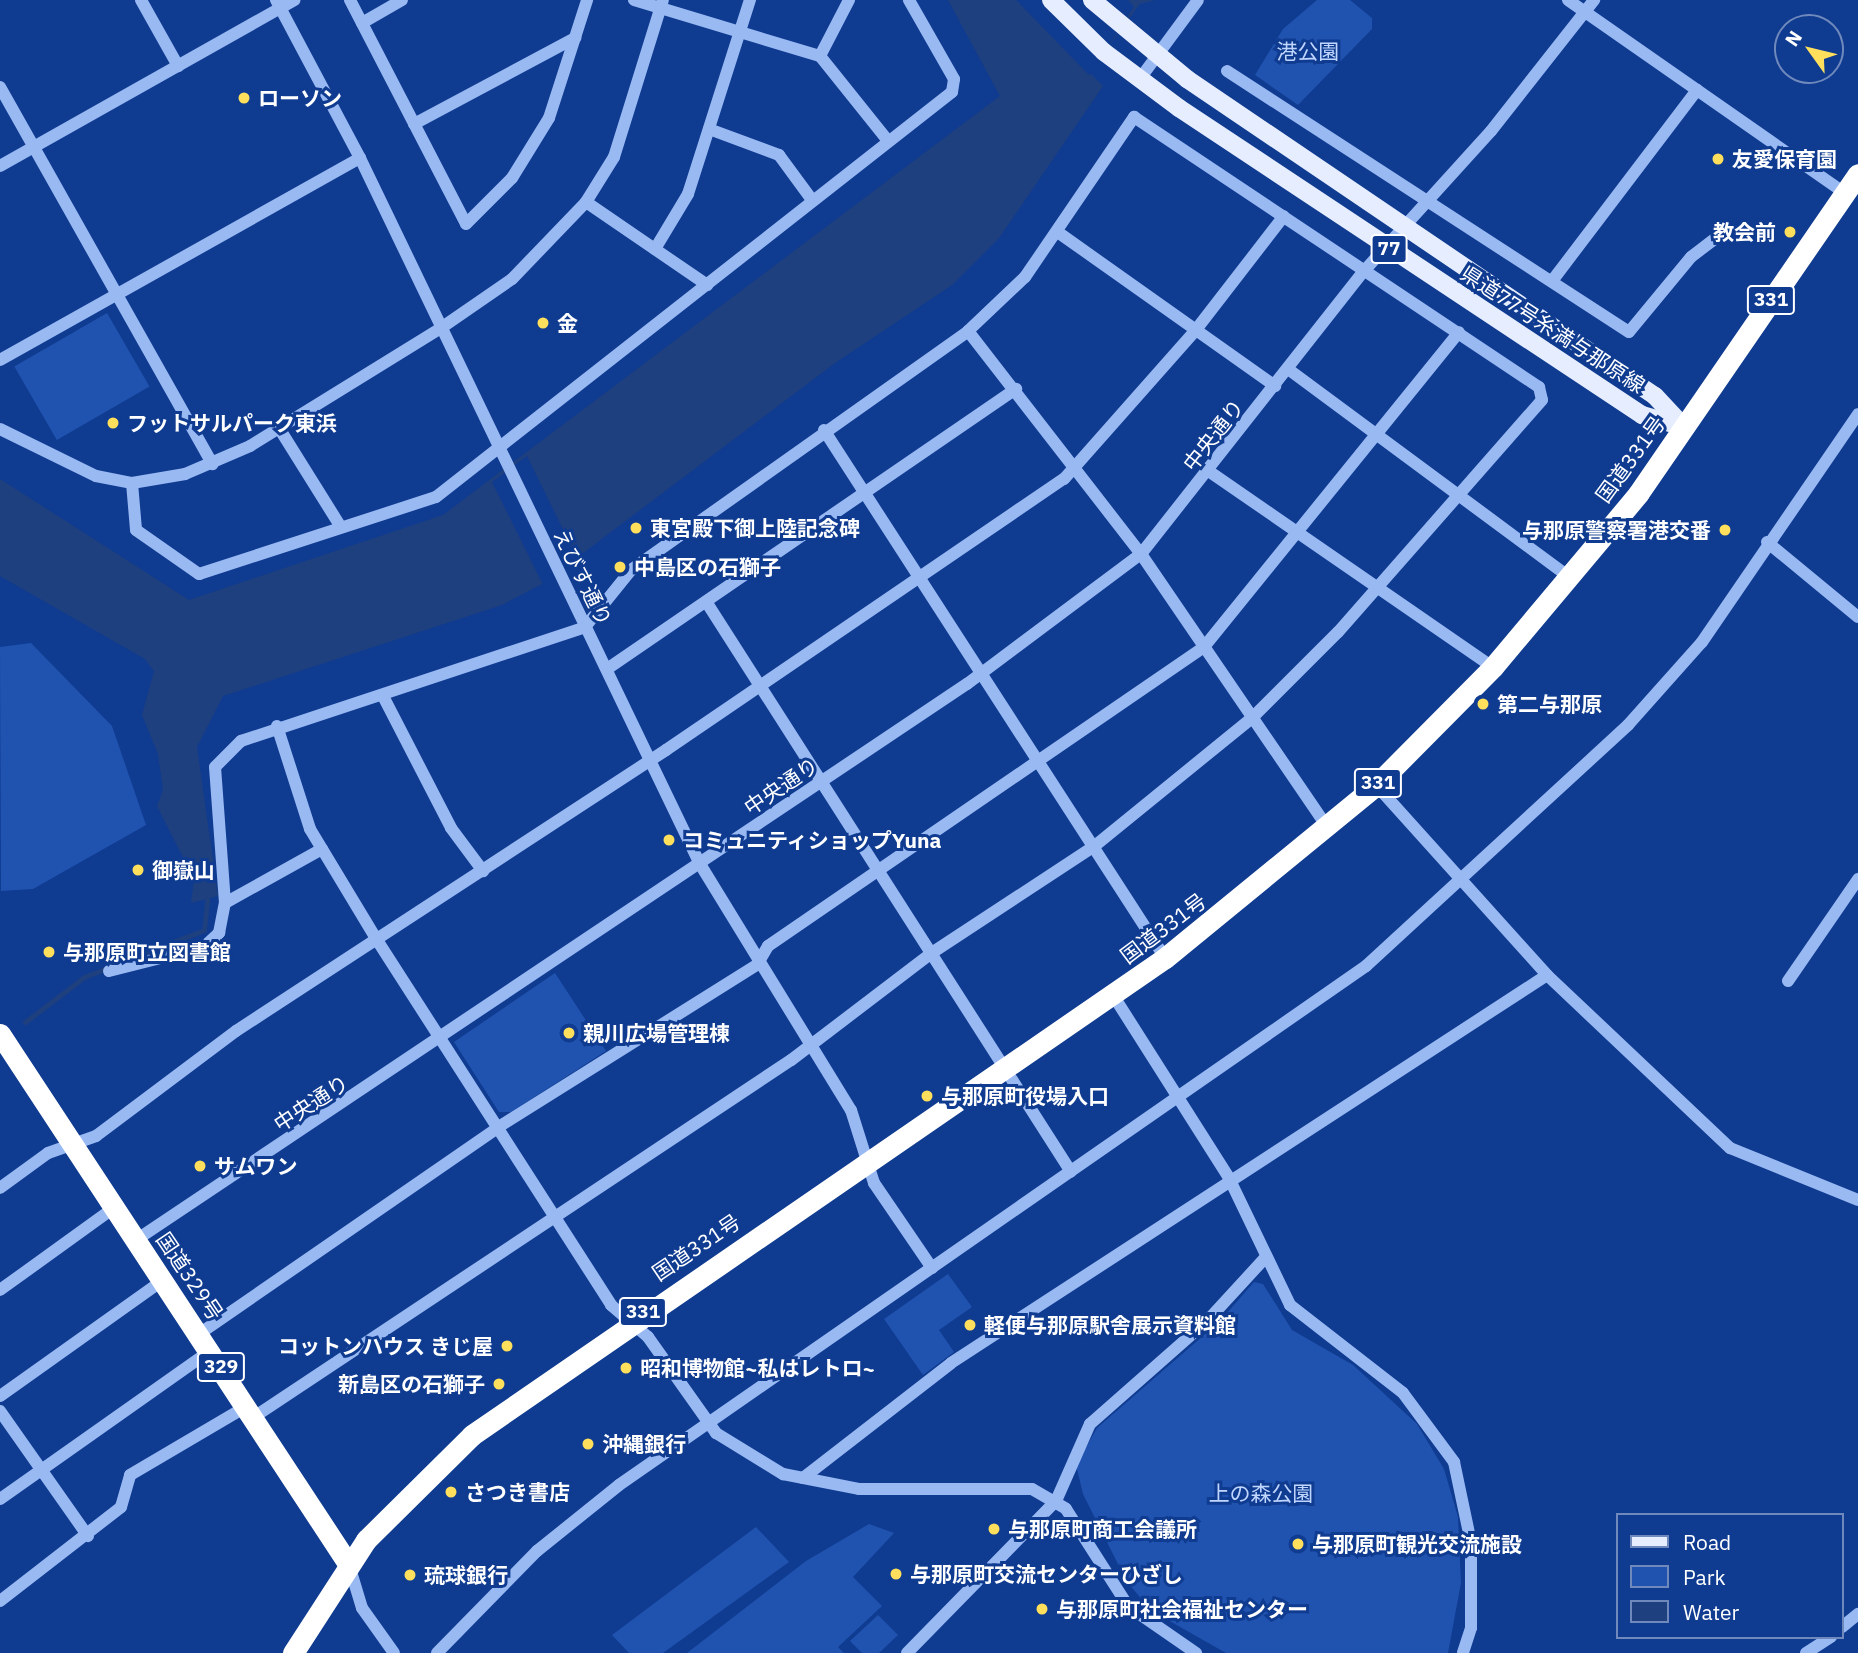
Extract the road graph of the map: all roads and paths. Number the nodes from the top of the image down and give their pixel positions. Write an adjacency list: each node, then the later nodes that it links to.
1 (141, 0): 23 (street)
2 (295, 0): 15 (street)
3 (350, 0): 18 (street)
4 (402, 0): 18 (street)
5 (587, 0): 20 (street)
6 (634, 0): 16 (street)
7 (750, 0): 19 (street)
8 (849, 0): 21 (street)
9 (909, 0): 30 (street)
10 (1051, 0): 25 (main road, 県道77号糸満与那原線 / 77)
11 (1092, 0): 22 (main road, 県道77号糸満与那原線 / 77)
12 (1198, 0): 22 (street)
13 (1568, 0): 17 (street)
14 (1594, 0): 17 (street, 中央通り)
15 (278, 4): 23 (street); 32 (street, えびす通り)
16 (661, 4): 19 (street); 37 (street)
17 (1584, 11): 27 (street); 38 (street, 中央通り)
18 (362, 23): 28 (street)
19 (740, 33): 21 (street); 29 (street)
20 (575, 38): 28 (street); 28 (street)
21 (820, 56): 30 (street)
22 (1157, 57): 25 (street); 40 (main road, 県道77号糸満与那原線 / 77)
23 (178, 66): 31 (street)
24 (1227, 71): 38 (street)
25 (1139, 80): 43 (main road, 県道77号糸満与那原線 / 77)
26 (0, 87): 31 (street)
27 (1697, 90): 35 (street); 46 (street)
28 (414, 124)
29 (709, 129): 36 (street); 44 (street)
30 (888, 141): 36 (street)
31 (34, 147): 33 (street); 48 (street)
32 (360, 158): 48 (street); 49 (street, えびす通り)
33 (0, 166)
34 (1858, 174): 35 (highway, 国道331号 / 331)
35 (1845, 193): 58 (highway, 国道331号 / 331)
36 (812, 200): 47 (street)
37 (586, 202): 44 (street); 49 (street)
38 (1428, 202): 40 (street, 中央通り); 46 (street)
39 (1284, 216): 42 (street); 45 (street); 51 (street)
40 (1402, 229): 43 (street, 中央通り); 58 (main road, 県道77号糸満与那原線 / 77)
41 (1725, 231): 46 (street)
42 (1059, 233): 50 (street); 51 (street)
43 (1385, 246): 45 (street, 中央通り); 58 (main road, 県道77号糸満与那原線 / 77)
44 (655, 249): 47 (street)
45 (1364, 271): 52 (street); 54 (street, 中央通り)
46 (1552, 281)
47 (706, 285): 63 (street)
48 (116, 295): 53 (street); 64 (street)
49 (441, 328): 59 (street); 63 (street, えびす通り)
50 (968, 331): 56 (street); 61 (street)
51 (1195, 331): 55 (street); 65 (street)
52 (1459, 332): 62 (street); 69 (street)
53 (0, 360)
54 (1288, 369): 55 (street, 中央通り); 62 (street)
55 (1275, 386): 66 (street, 中央通り)
56 (1016, 389): 65 (street); 68 (street)
57 (1858, 414): 72 (street)
58 (1684, 427): 75 (highway, 国道331号 / 331)
59 (279, 428): 64 (street); 70 (street)
60 (0, 429): 67 (street)
61 (824, 429): 68 (street); 79 (street)
62 (1375, 433): 69 (street); 71 (street)
63 (499, 450): 70 (street); 79 (street, えびす通り)
64 (212, 464): 67 (street)
65 (1078, 467): 73 (street); 74 (street)
66 (1210, 472): 71 (street); 73 (street, 中央通り)
67 (132, 483): 70 (street)
68 (865, 493): 74 (street); 77 (street)
69 (1458, 495): 75 (street); 76 (street)
70 (339, 524)
71 (1295, 529): 76 (street); 80 (street)
72 (1768, 542): 78 (street); 98 (street)
73 (1141, 554): 80 (street); 83 (street, 中央通り)
74 (917, 576): 83 (street); 84 (street)
75 (1569, 577): 81 (highway, 国道331号 / 331)
76 (1379, 586): 81 (street); 86 (street)
77 (707, 603): 82 (street); 84 (street)
78 (1858, 617)
79 (585, 627): 82 (street, えびす通り); 85 (street)
80 (1204, 647): 86 (street); 89 (street)
81 (1493, 667): 91 (highway, 国道331号 / 331)
82 (607, 669): 88 (street, えびす通り)
83 (980, 672): 89 (street); 90 (street, 中央通り)
84 (761, 686): 88 (street); 90 (street)
85 (383, 696): 87 (street); 97 (street)
86 (1252, 718): 92 (street); 93 (street)
87 (278, 726): 94 (street); 100 (street)
88 (650, 760): 95 (street, えびす通り); 97 (street)
89 (1037, 761): 93 (street); 96 (street)
90 (822, 781): 95 (street, 中央通り); 96 (street)
91 (1376, 785): 92 (highway, 国道331号 / 331); 98 (street)
92 (1327, 827): 103 (highway, 国道331号 / 331)
93 (1093, 847): 102 (street); 103 (street)
94 (322, 849): 100 (street); 101 (street)
95 (701, 864): 104 (street, えびす通り); 110 (street, 中央通り)
96 (881, 870): 102 (street); 104 (street)
97 (483, 871): 101 (street)
98 (1460, 879): 106 (street); 113 (street)
99 (1858, 879): 107 (street)
100 (225, 902): 105 (street)
101 (377, 940): 110 (street); 115 (street)
102 (933, 952): 111 (street); 112 (street)
103 (1165, 958): 108 (highway, 国道331号 / 331)
104 (757, 965): 111 (street, えびす通り); 114 (street)
105 (110, 971)
106 (1547, 975): 118 (street); 120 (street)
107 (1788, 981)
108 (1113, 995): 112 (highway, 国道331号 / 331); 113 (street)
109 (0, 1034): 115 (highway, 国道329号 / 329)
110 (443, 1039): 114 (street); 123 (street, 中央通り)
111 (809, 1047): 116 (street, えびす通り); 122 (street)
112 (1005, 1069): 116 (highway, 国道331号 / 331); 117 (street)
113 (1180, 1100): 117 (street); 118 (street)
114 (500, 1126): 122 (street); 129 (street)
115 (73, 1144): 119 (street); 121 (highway, 国道329号 / 329)
116 (867, 1162): 125 (street, えびす通り); 128 (highway, 国道331号 / 331)
117 (1071, 1172): 125 (street)
118 (1229, 1178): 124 (street); 135 (street)
119 (0, 1188)
120 (1858, 1200)
121 (114, 1207): 123 (highway, 国道329号 / 329); 127 (street)
122 (554, 1217): 128 (street); 132 (street)
123 (136, 1240): 126 (highway, 国道329号 / 329)
124 (1264, 1259): 137 (street); 149 (street)
125 (932, 1268): 133 (street)
126 (163, 1280): 129 (highway, 国道329号 / 329); 130 (street)
127 (0, 1290)
128 (629, 1322): 133 (street); 139 (highway, 国道331号 / 331)
129 (204, 1342): 132 (highway, 国道329号 / 329); 134 (street)
130 (0, 1396)
131 (0, 1411): 134 (street)
132 (250, 1411): 138 (street); 139 (highway, 国道329号 / 329)
133 (709, 1422): 135 (street); 146 (street)
134 (39, 1471): 136 (street); 138 (street)
135 (803, 1478): 137 (street)
136 (0, 1499)
137 (1056, 1501): 147 (street); 148 (street)
138 (88, 1536): 140 (street)
139 (349, 1565): 144 (highway); 145 (street)
140 (0, 1601)
141 (1858, 1614): 142 (street)
142 (1844, 1625)
143 (1827, 1639): 150 (street)
144 (293, 1653)
145 (394, 1653)
146 (437, 1653)
147 (907, 1653)
148 (1196, 1653)
149 (1463, 1653)
150 (1806, 1653)

